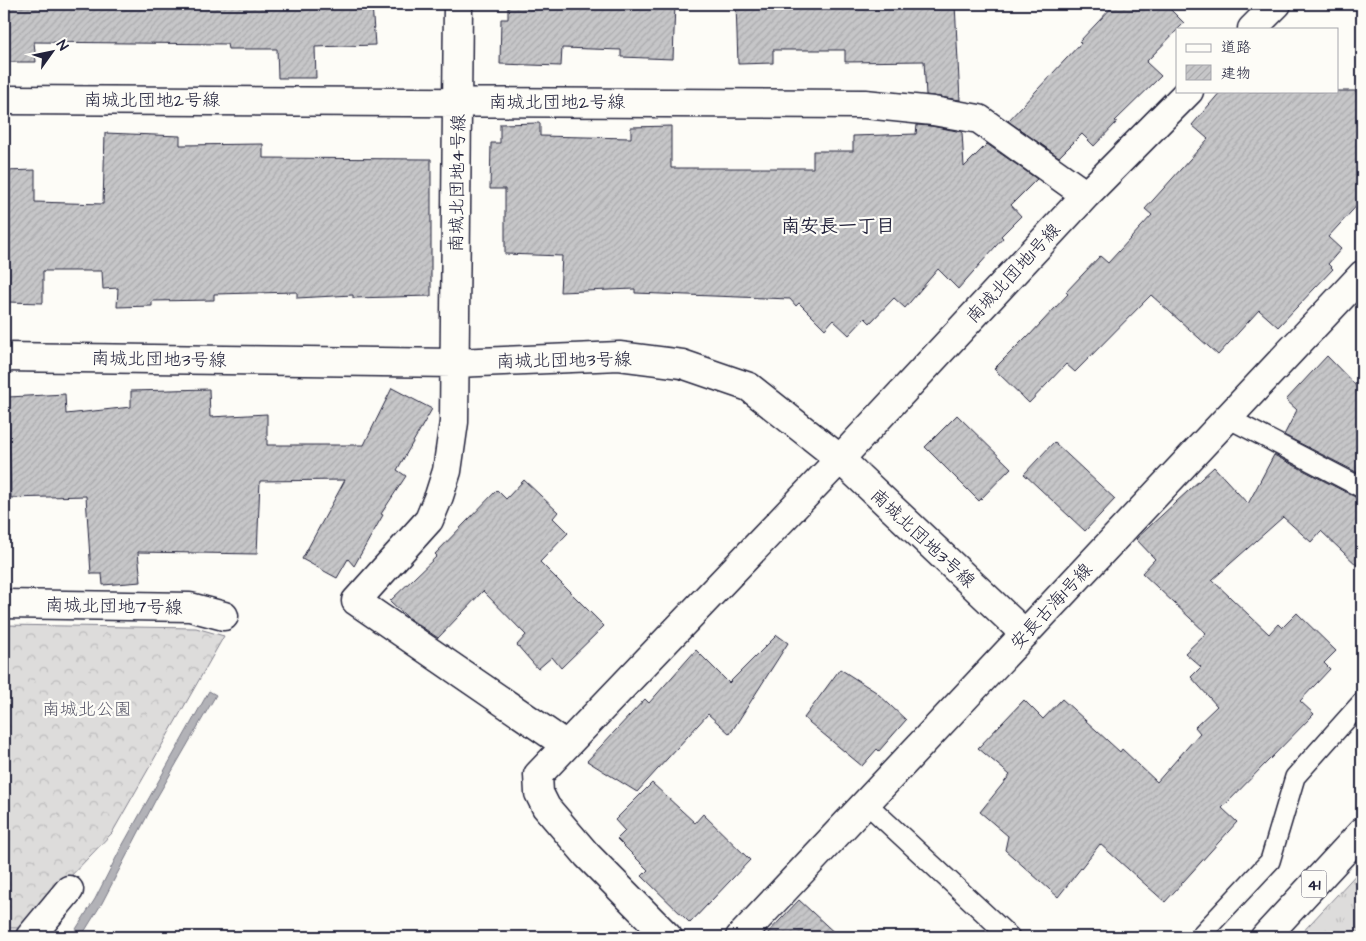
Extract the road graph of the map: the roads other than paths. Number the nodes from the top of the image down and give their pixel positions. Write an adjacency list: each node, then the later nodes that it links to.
1 (458, 4): 6 (street, 南城北団地4号線)
2 (1277, 4): 3 (street)
3 (1253, 28)
4 (1188, 92): 7 (street, 南城北団地1号線)
5 (4, 100): 6 (street, 南城北団地2号線)
6 (458, 101): 7 (street, 南城北団地2号線); 10 (street, 南城北団地4号線)
7 (1086, 195): 12 (street, 南城北団地1号線)
8 (1362, 276): 11 (street, 安長古海1号線)
9 (4, 357): 10 (street, 南城北団地3号線)
10 (455, 362): 12 (street, 南城北団地3号線); 18 (street, 南城北団地4号線)
11 (1228, 418): 13 (lane); 16 (street, 安長古海1号線)
12 (840, 459): 16 (street, 南城北団地3号線); 18 (street, 南城北団地1号線)
13 (1362, 488)
14 (4, 604): 15 (street, 南城北団地7号線)
15 (224, 616)
16 (1025, 634): 19 (street, 安長古海1号線)
17 (1362, 702): 26 (lane)
18 (566, 745): 23 (street, 南城北団地1号線)
19 (866, 803): 24 (street, 安長古海1号線); 25 (lane)
20 (1362, 832): 27 (street, 41)
21 (69, 890): 22 (street)
22 (30, 937)
23 (668, 937)
24 (740, 937)
25 (1010, 937)
26 (1199, 937)
27 (1265, 937)

